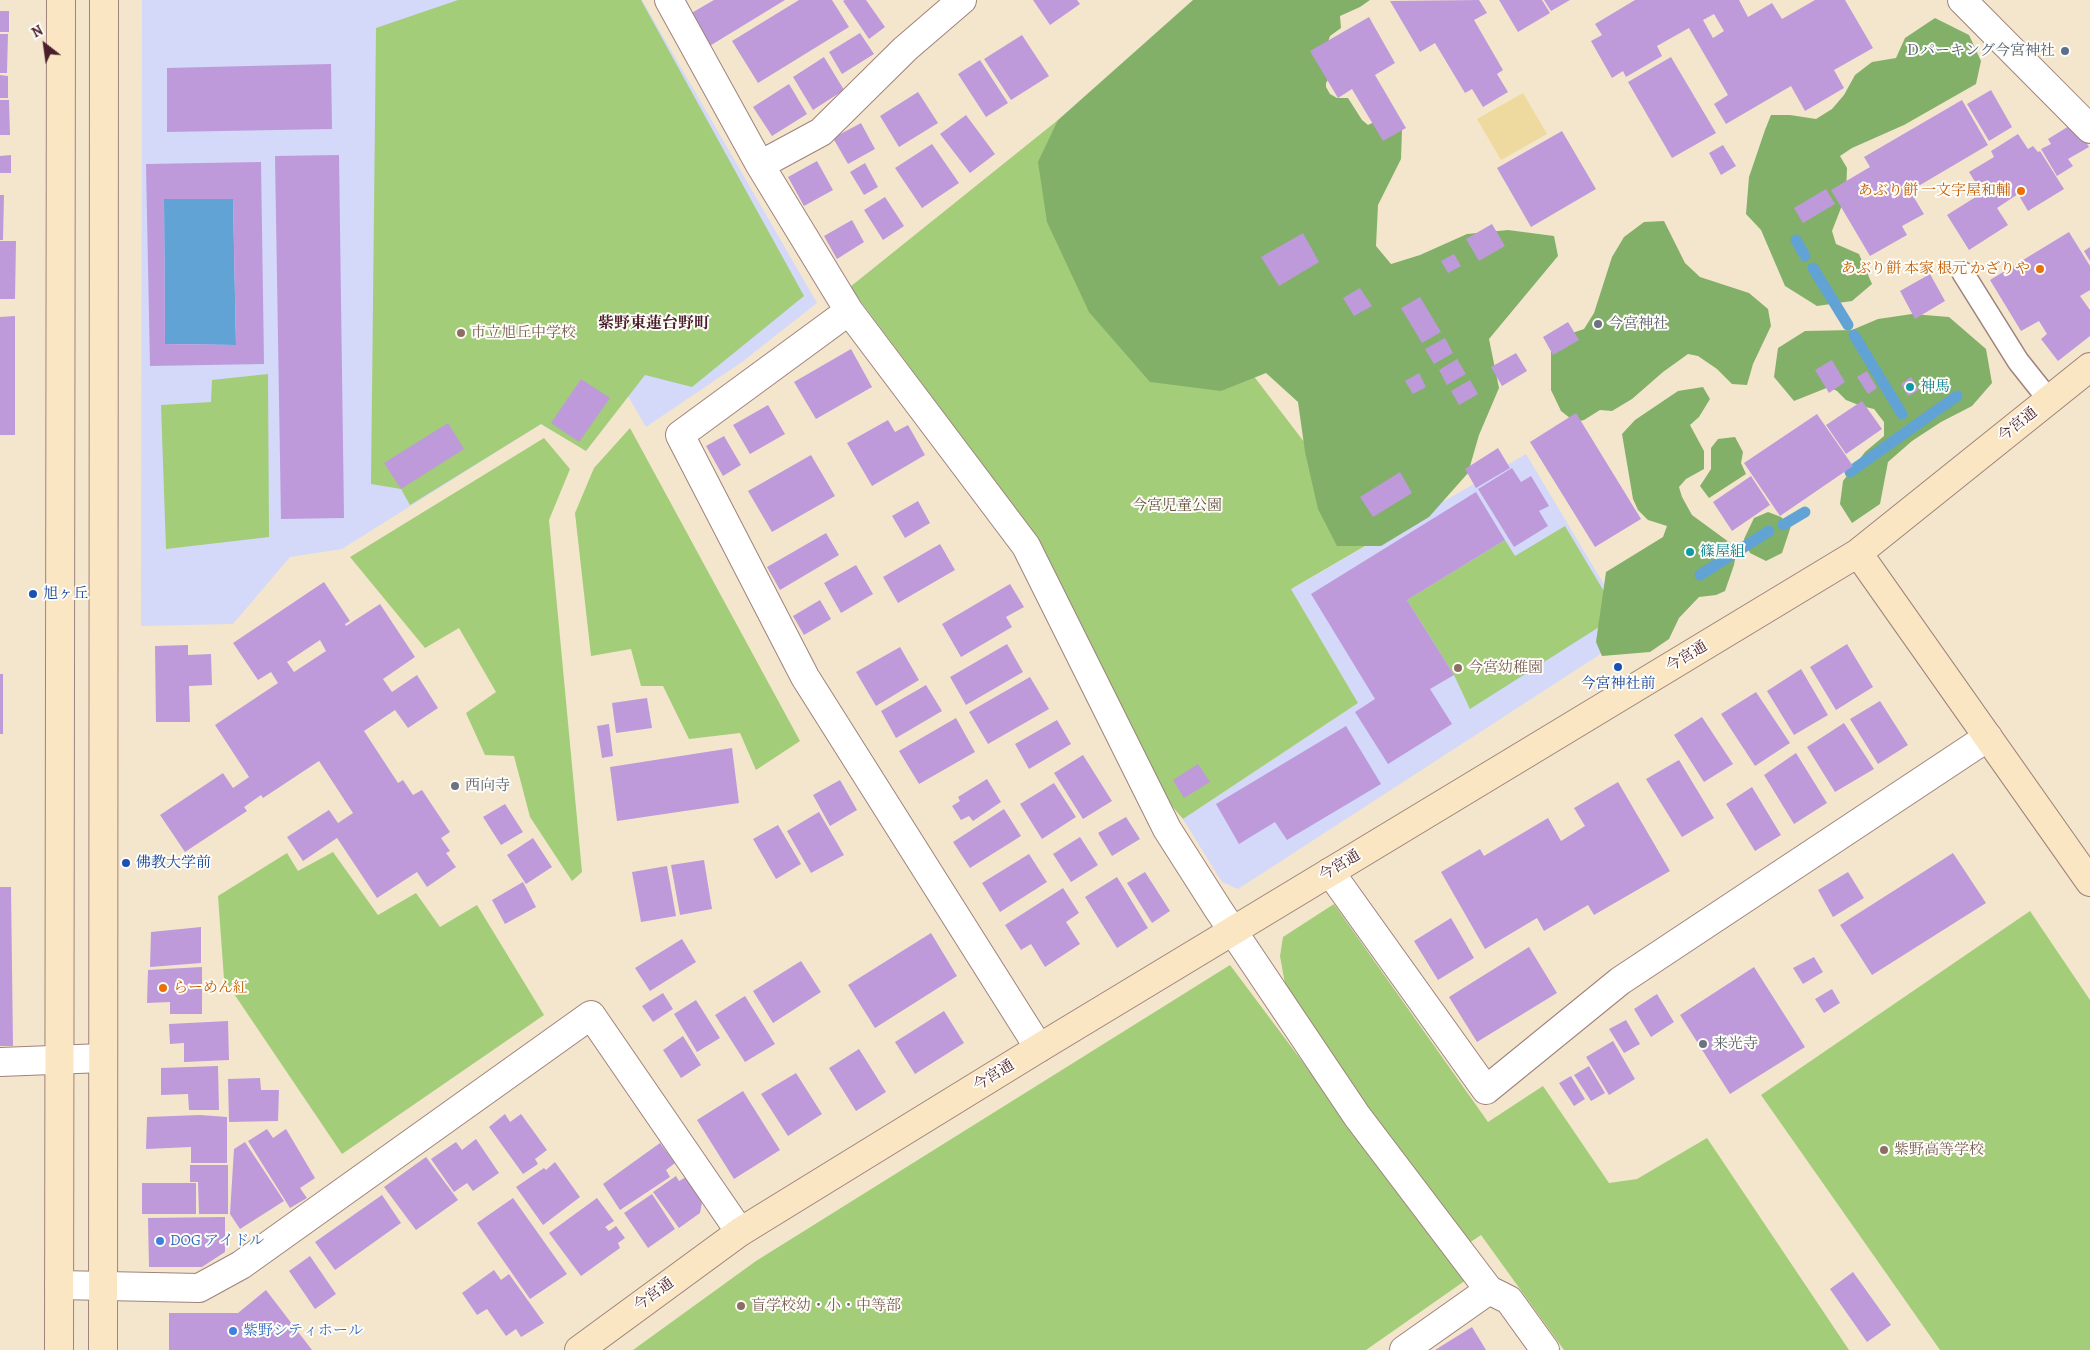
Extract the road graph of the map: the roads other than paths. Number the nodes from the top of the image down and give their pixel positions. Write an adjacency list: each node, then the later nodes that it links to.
1 (61, 0): 13 (street)
2 (104, 0): 14 (street)
3 (669, 0): 7 (street)
4 (962, 0): 7 (street)
5 (1962, 0): 6 (street)
6 (2090, 129)
7 (760, 165): 9 (street)
8 (1963, 273): 11 (lane)
9 (849, 311): 18 (street); 19 (street)
10 (2090, 367): 11 (street, 今宮通)
11 (2049, 400): 12 (street, 今宮通)
12 (1858, 553): 15 (street); 16 (street, 今宮通)
13 (60, 595): 14 (street); 21 (street)
14 (104, 595): 20 (street)
15 (1988, 737): 16 (street); 17 (street)
16 (1330, 872): 18 (street, 今宮通)
17 (2090, 882)
18 (1233, 932): 19 (street, 今宮通); 26 (street)
19 (1039, 1048): 23 (street, 今宮通)
20 (103, 1058): 21 (street); 25 (street)
21 (59, 1060): 22 (street); 24 (street)
22 (0, 1062)
23 (740, 1232): 25 (street); 29 (street, 今宮通)
24 (59, 1285): 25 (street); 27 (street)
25 (103, 1285): 28 (street)
26 (1489, 1290): 30 (street); 31 (street)
27 (59, 1350)
28 (103, 1350)
29 (579, 1350)
30 (1404, 1350)
31 (1544, 1350)

